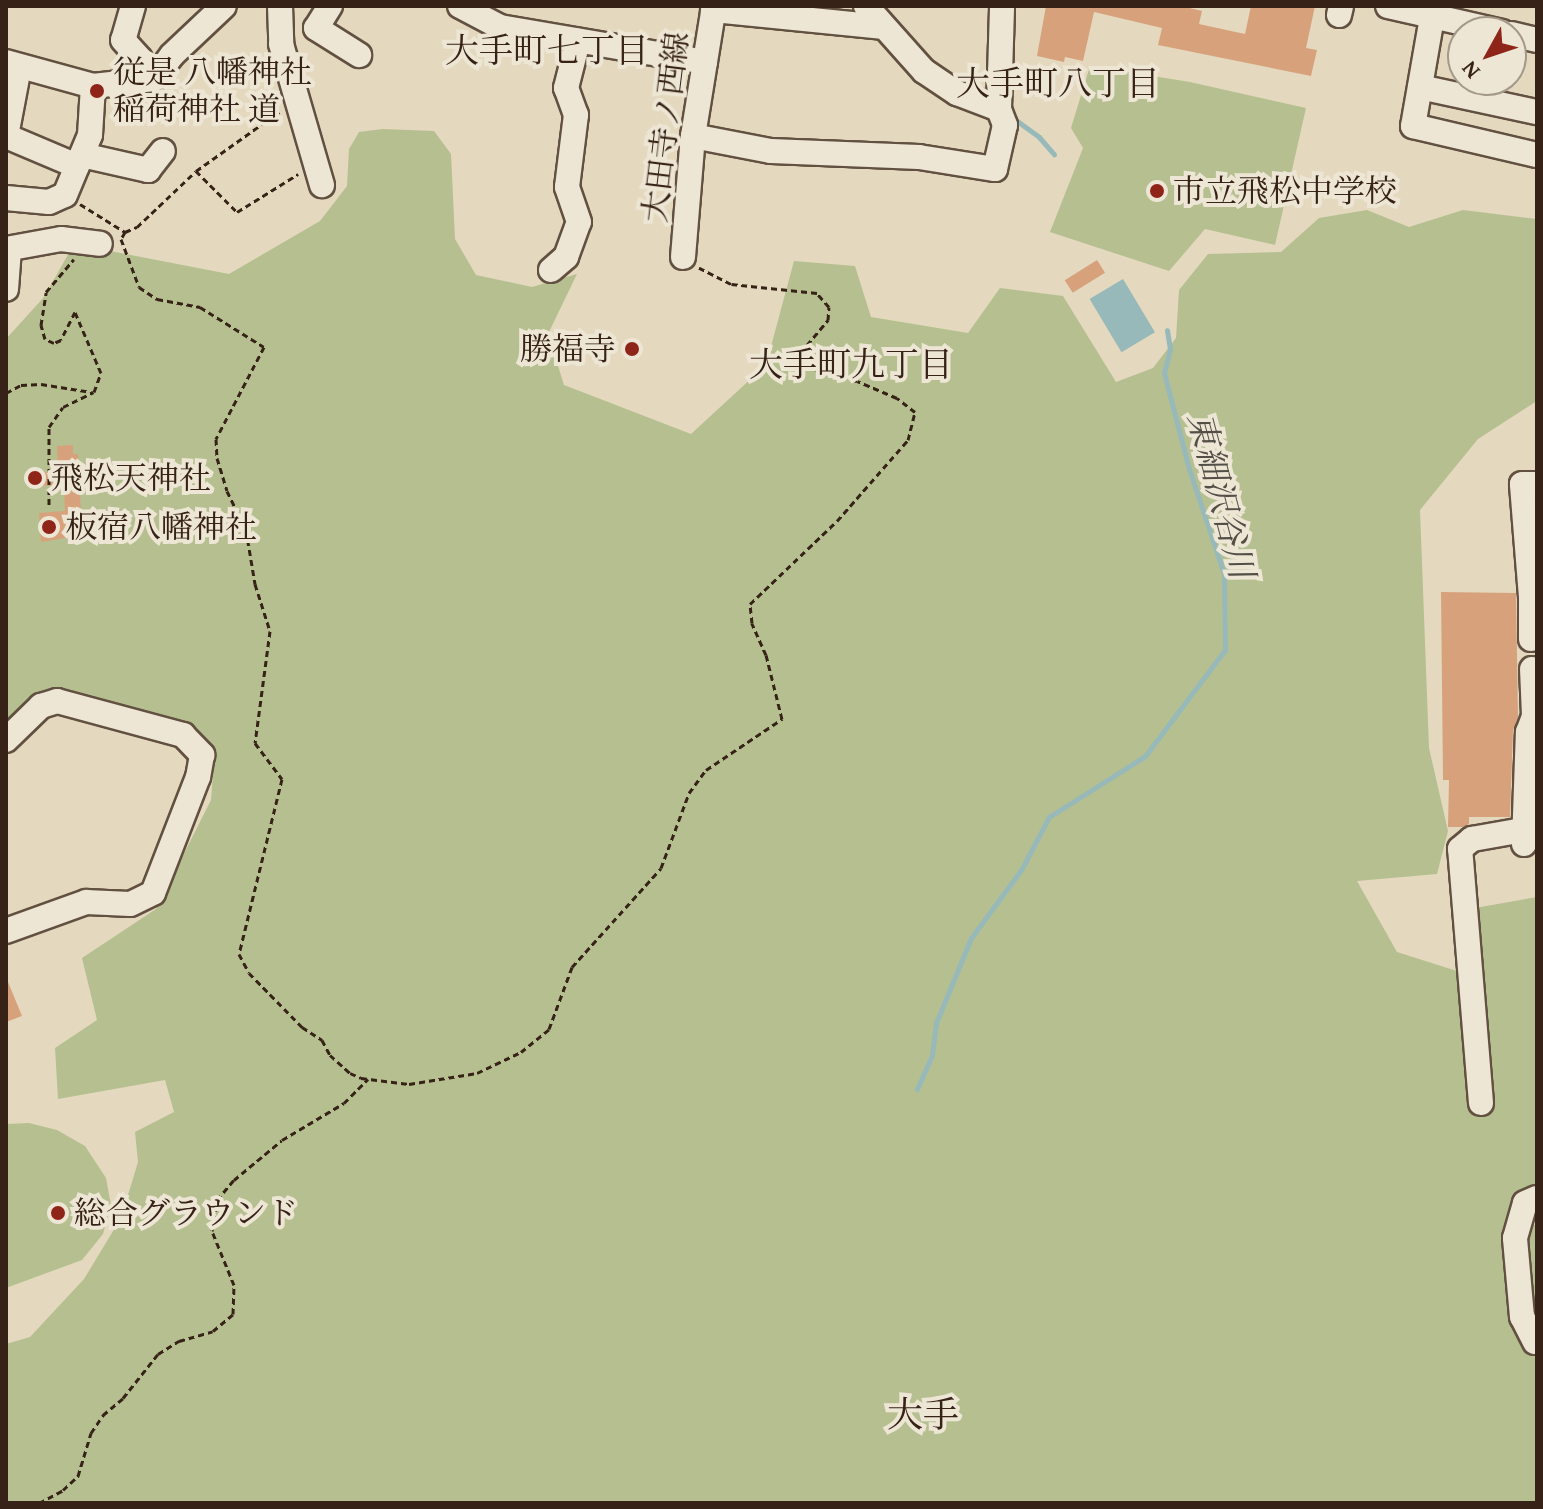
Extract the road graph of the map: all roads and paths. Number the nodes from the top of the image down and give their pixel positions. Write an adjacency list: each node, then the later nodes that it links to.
1 (133, 6): 17 (street)
2 (224, 6): 17 (street)
3 (280, 6): 20 (street)
4 (330, 6): 14 (street)
5 (460, 6): 11 (street)
6 (866, 6): 12 (street)
7 (1002, 6): 21 (street)
8 (1388, 6): 10 (street)
9 (713, 8): 12 (street); 15 (street, 大田寺ノ西線)
10 (1433, 11): 19 (street)
11 (504, 17): 13 (street)
12 (882, 27): 21 (street)
13 (578, 41): 15 (street); 36 (street)
14 (359, 55)
15 (705, 62): 24 (street, 大田寺ノ西線)
16 (12, 65): 18 (street); 23 (street)
17 (138, 79): 18 (street)
18 (93, 86): 27 (street)
19 (1420, 87): 22 (street); 26 (street)
20 (298, 98): 28 (path); 29 (street)
21 (999, 102): 24 (street)
22 (1537, 112)
23 (6, 136): 27 (street)
24 (693, 136): 35 (street, 大田寺ノ西線)
25 (163, 151): 27 (street)
26 (1537, 155)
27 (79, 161): 30 (street)
28 (196, 171): 29 (path); 32 (path)
29 (319, 174)
30 (65, 195): 31 (street); 32 (path)
31 (6, 198)
32 (125, 232): 33 (path)
33 (110, 242): 34 (street); 38 (path); 48 (path)
34 (7, 249): 37 (street)
35 (683, 257): 48 (path)
36 (551, 270)
37 (6, 289)
38 (94, 392): 39 (path); 41 (path)
39 (6, 393)
40 (1537, 484): 42 (street)
41 (49, 505)
42 (1534, 597): 43 (street)
43 (1531, 639)
44 (1532, 669): 45 (street)
45 (1535, 716): 49 (street)
46 (6, 740): 47 (street)
47 (6, 931)
48 (368, 1079): 52 (path)
49 (1481, 1103)
50 (1537, 1198): 51 (street)
51 (1535, 1342)
52 (39, 1503)

